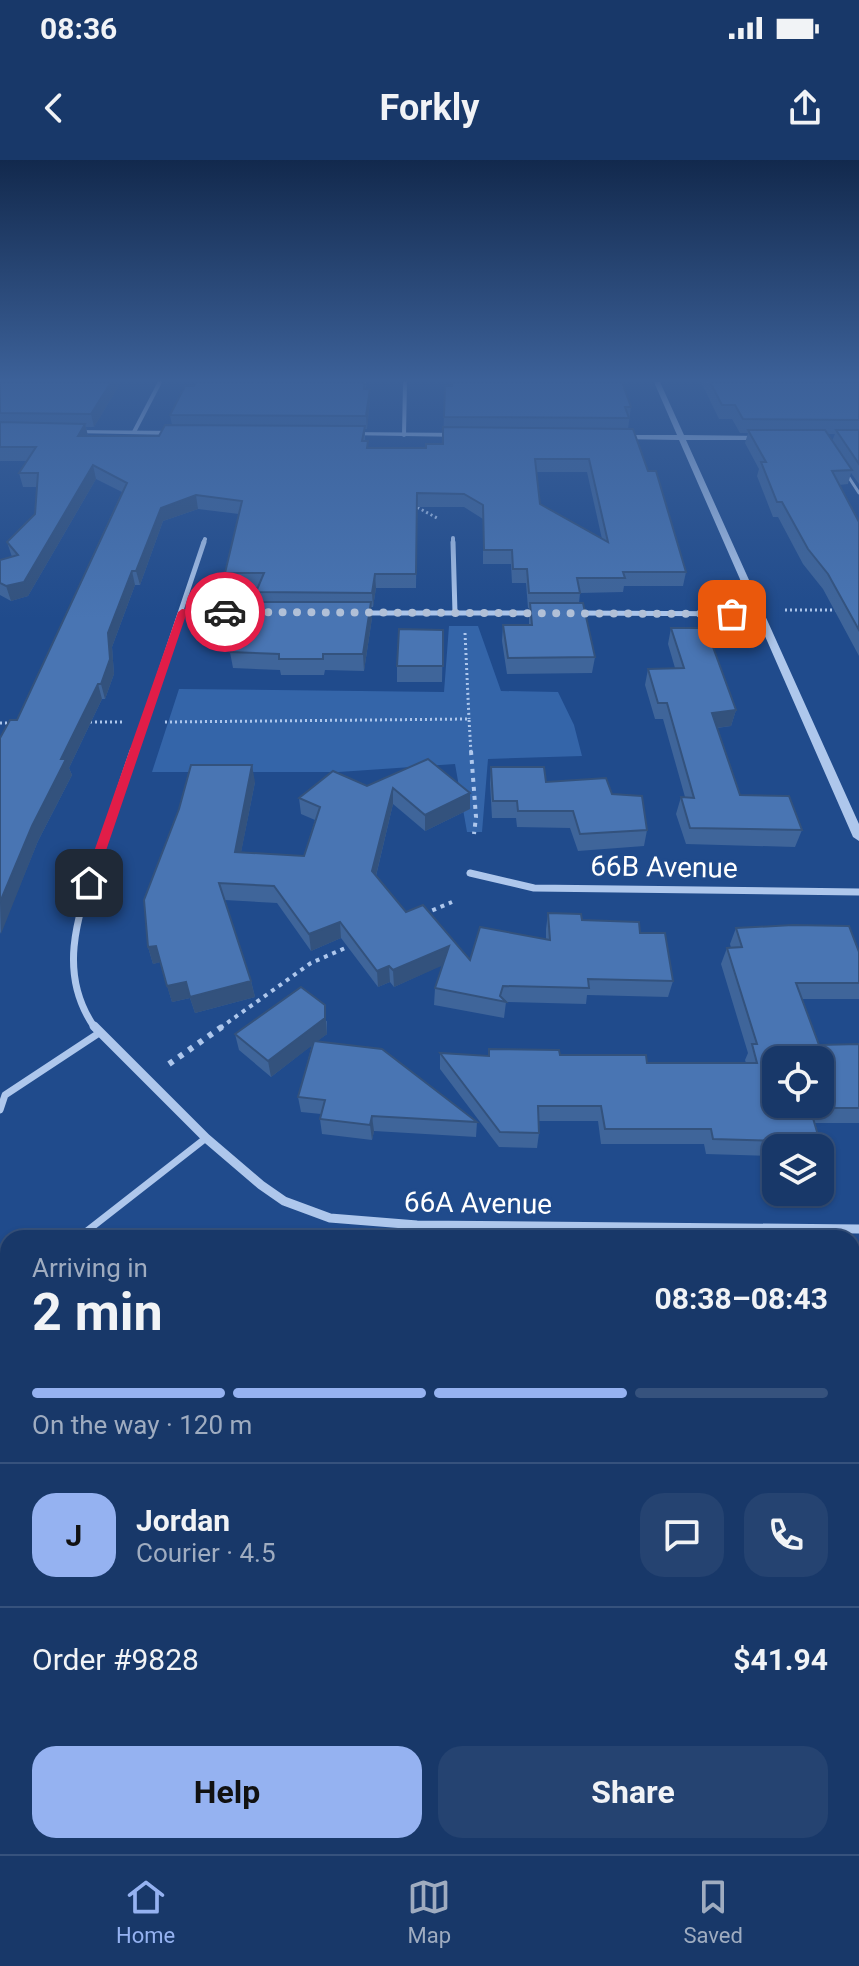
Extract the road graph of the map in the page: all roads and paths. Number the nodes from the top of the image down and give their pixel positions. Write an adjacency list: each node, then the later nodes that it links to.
1 (692, 461): 16 (street)
2 (844, 470): 3 (lane)
3 (859, 493)
4 (412, 504): 5 (path)
5 (437, 518)
6 (453, 538): 13 (street)
7 (205, 539): 10 (street, 66A Avenue)
8 (785, 610): 9 (path)
9 (843, 610)
10 (182, 612): 11 (street); 31 (street, 66A Avenue)
11 (258, 612)
12 (349, 613): 13 (street)
13 (455, 613): 14 (street)
14 (550, 613)
15 (565, 613): 16 (street)
16 (762, 614): 25 (street)
17 (470, 621): 18 (path)
18 (469, 719): 21 (path); 24 (path)
19 (80, 722): 20 (path)
20 (128, 722)
21 (164, 722)
22 (0, 723): 23 (path)
23 (16, 723)
24 (474, 834)
25 (859, 837)
26 (470, 873): 27 (street, 66B Avenue)
27 (859, 892)
28 (452, 902): 29 (path)
29 (410, 920)
30 (353, 945): 32 (path)
31 (99, 1033): 33 (lane); 34 (street, 66A Avenue)
32 (169, 1064)
33 (0, 1110)
34 (206, 1138): 35 (street, 66A Avenue); 36 (lane)
35 (859, 1229)
36 (93, 1230)

